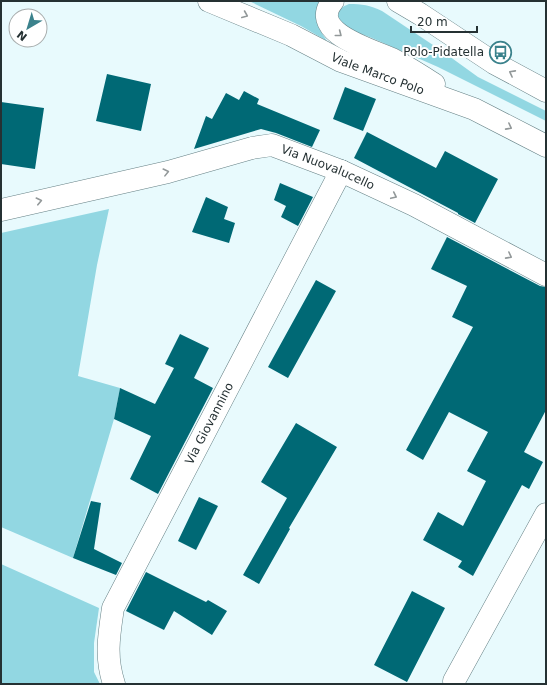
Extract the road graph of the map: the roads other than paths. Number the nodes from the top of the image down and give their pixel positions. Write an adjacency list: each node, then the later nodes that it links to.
1 (209, 1): 6 (main road, Viale Marco Polo, one-way to 6)
2 (333, 1): 6 (main road, one-way to 6)
3 (398, 1): 4 (main road)
4 (419, 8): 5 (main road, one-way to 4)
5 (546, 91)
6 (474, 109): 7 (main road, Viale Marco Polo, one-way to 7)
7 (546, 146)
8 (341, 171): 9 (main road, Via Nuovalucello, one-way to 8); 10 (main road, Via Nuovalucello, one-way to 10); 13 (main road, Via Giovannino)
9 (1, 210)
10 (546, 275)
11 (546, 514): 12 (main road)
12 (454, 681)
13 (114, 684)

